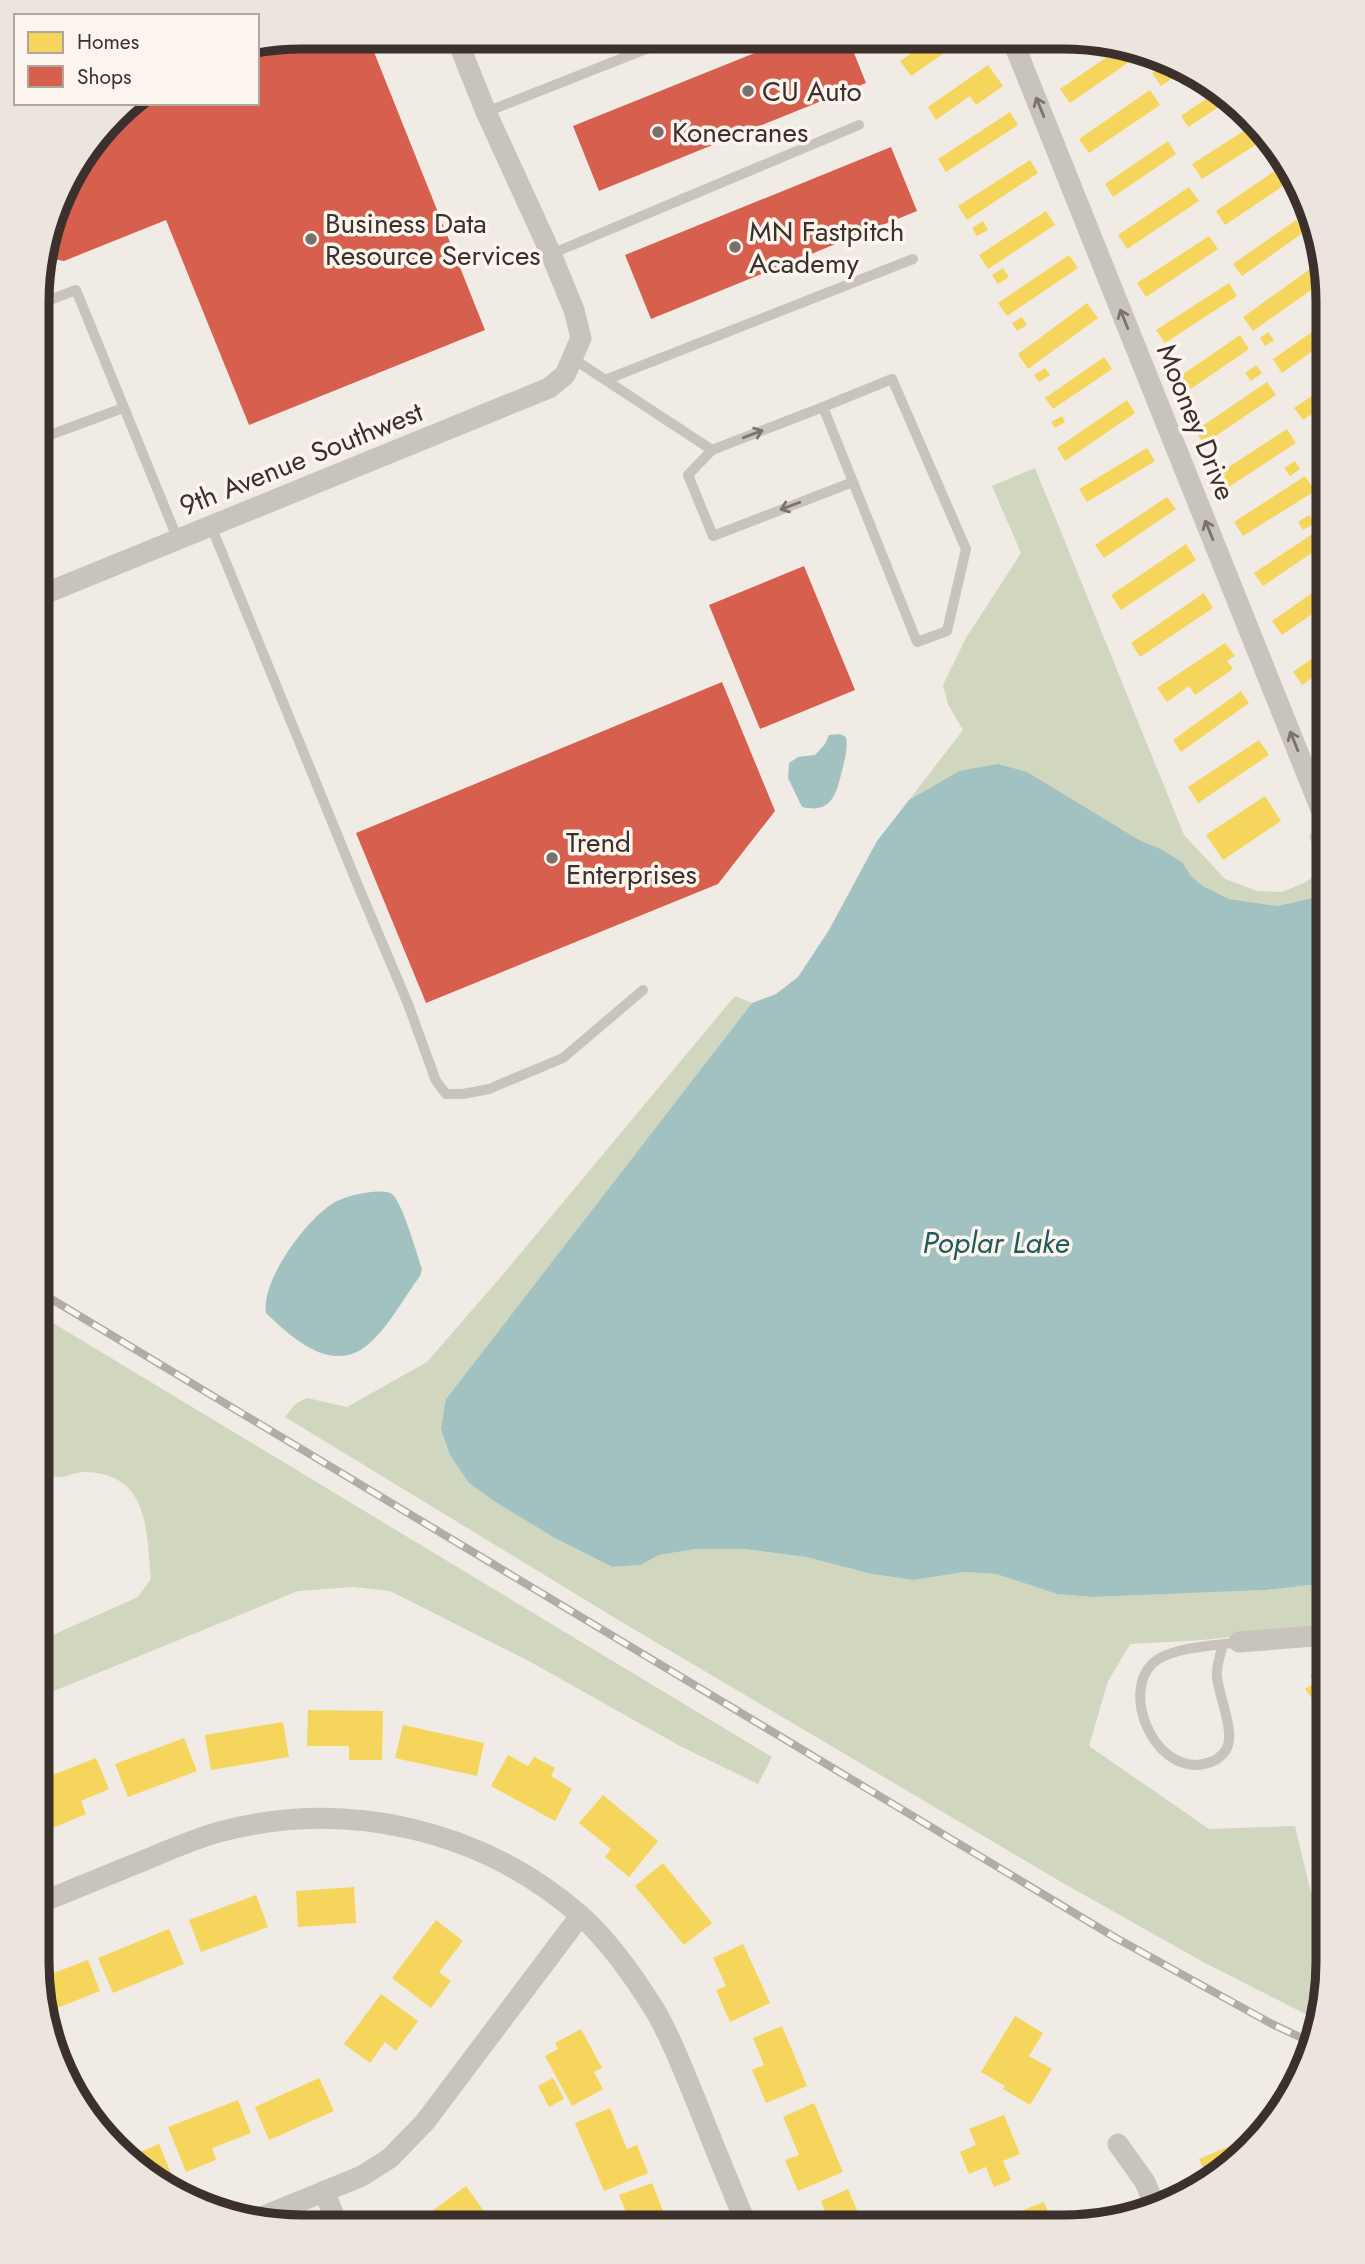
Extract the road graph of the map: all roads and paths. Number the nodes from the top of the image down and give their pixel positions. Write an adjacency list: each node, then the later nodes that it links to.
1 (461, 49): 4 (street)
2 (646, 49): 4 (lane)
3 (1016, 49): 19 (street, Mooney Drive, one-way to 3)
4 (486, 112): 6 (street)
5 (859, 125): 6 (lane)
6 (551, 254): 9 (street)
7 (913, 260): 10 (lane)
8 (49, 300): 12 (lane)
9 (572, 358): 10 (lane); 16 (street, 9th Avenue Southwest)
10 (606, 380): 14 (lane)
11 (823, 407): 14 (lane, one-way to 11); 15 (lane); 15 (lane)
12 (123, 408): 13 (lane); 17 (lane)
13 (49, 435)
14 (712, 450): 15 (lane, one-way to 14)
15 (853, 482)
16 (211, 526): 17 (street, 9th Avenue Southwest); 20 (lane)
17 (178, 540): 18 (street, 9th Avenue Southwest)
18 (49, 592)
19 (1316, 797)
20 (643, 990)
21 (1316, 1636): 22 (street)
22 (1231, 1644): 22 (lane)
23 (49, 1899): 24 (street)
24 (580, 1916): 26 (street); 30 (street)
25 (1118, 2144): 27 (street)
26 (324, 2192): 28 (street); 29 (street)
27 (1152, 2199)
28 (271, 2213)
29 (334, 2215)
30 (743, 2215)

